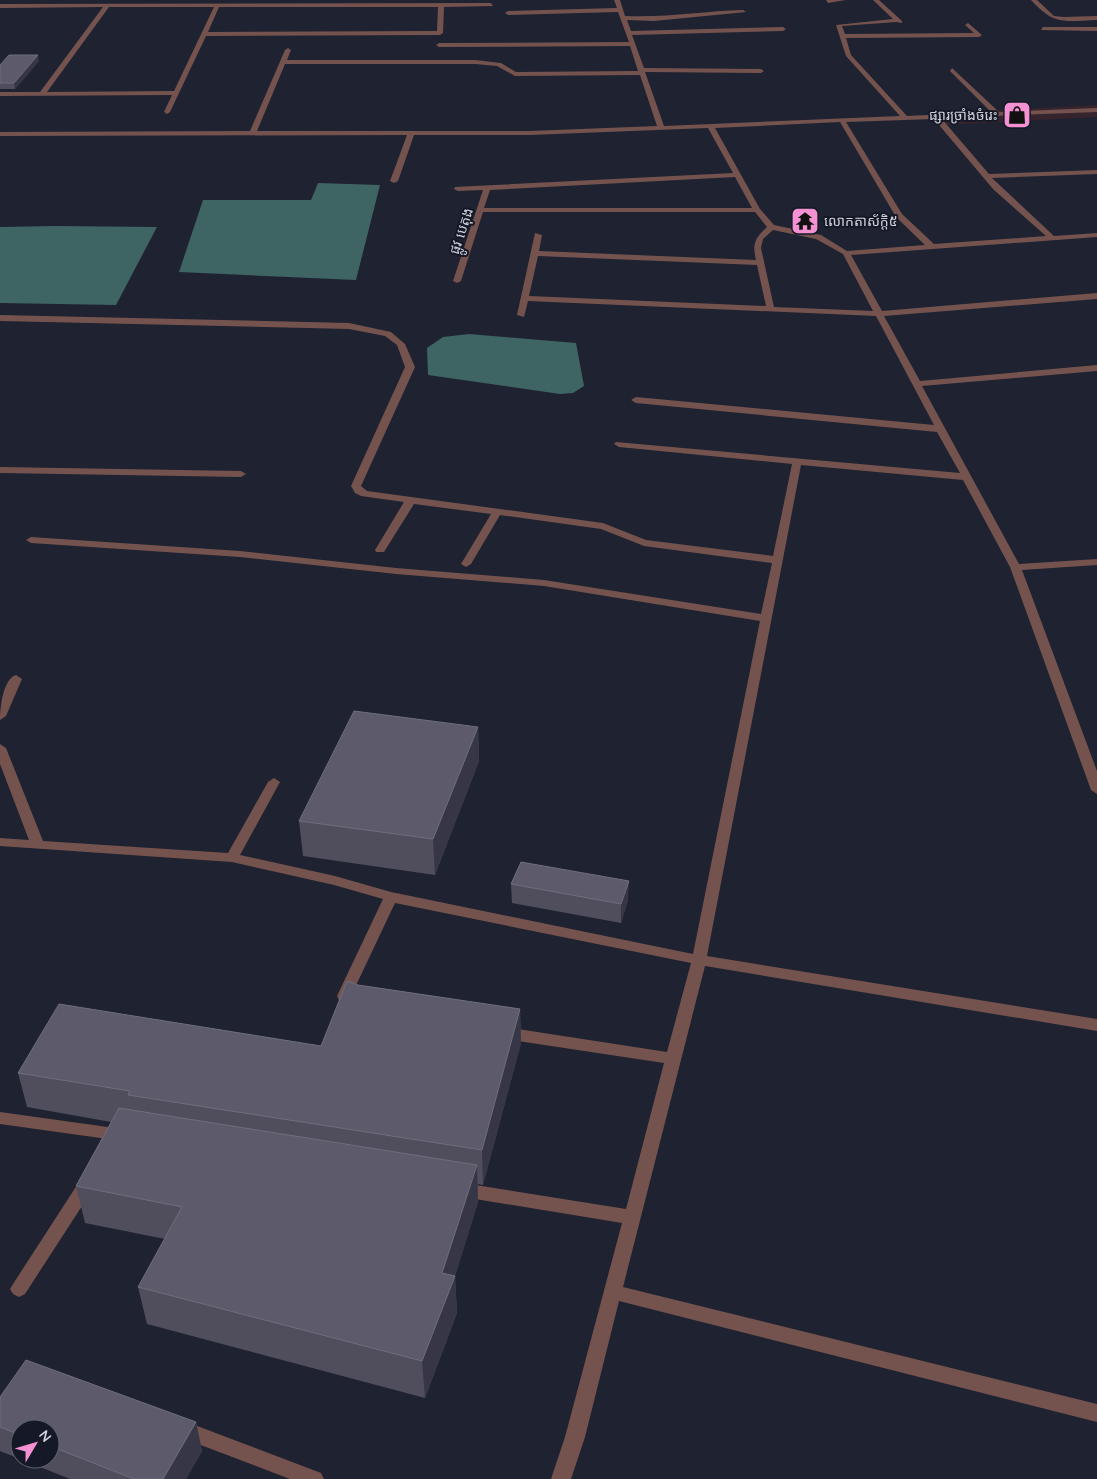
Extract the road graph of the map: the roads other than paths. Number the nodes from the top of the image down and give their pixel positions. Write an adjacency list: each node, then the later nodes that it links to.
1 (617, 0): 11 (street)
2 (844, 0): 5 (street)
3 (876, 0): 16 (street)
4 (1034, 0): 15 (street)
5 (828, 1)
6 (491, 4): 7 (street)
7 (441, 5): 10 (street); 24 (street)
8 (0, 6): 9 (street)
9 (107, 6): 10 (street); 36 (street)
10 (217, 6): 24 (street)
11 (620, 10): 13 (street); 14 (street)
12 (743, 12): 14 (street)
13 (508, 13)
14 (622, 18): 23 (street)
15 (1097, 18)
16 (897, 20): 17 (street); 25 (street)
17 (902, 25)
18 (968, 25): 26 (street)
19 (1097, 28): 21 (street)
20 (783, 29): 23 (street)
21 (1043, 29)
22 (908, 31): 26 (street)
23 (628, 33): 27 (street)
24 (204, 34): 34 (street)
25 (842, 36): 26 (street); 40 (street)
26 (913, 36)
27 (631, 44): 28 (street); 33 (street)
28 (439, 45)
29 (288, 50): 30 (street)
30 (284, 62): 33 (street); 45 (street)
31 (952, 70): 39 (street)
32 (761, 71): 33 (street)
33 (641, 72): 44 (street)
34 (176, 93): 36 (street); 38 (street)
35 (0, 94): 36 (street)
36 (42, 94)
37 (1097, 110): 39 (street)
38 (167, 112)
39 (998, 115): 41 (street)
40 (905, 118): 41 (street); 42 (street)
41 (937, 118): 50 (street)
42 (842, 121): 43 (street); 60 (street)
43 (711, 127): 44 (street); 49 (street)
44 (661, 128): 47 (street)
45 (253, 133): 46 (street); 47 (street)
46 (0, 134)
47 (411, 134): 51 (street)
48 (1097, 172): 50 (street)
49 (738, 175): 52 (street); 55 (street)
50 (986, 176): 59 (street)
51 (394, 181)
52 (487, 188): 53 (street); 54 (street, ផ្លូវ បេតុង)
53 (458, 189)
54 (481, 210): 55 (street); 64 (street, ផ្លូវ បេតុង)
55 (757, 210): 56 (street)
56 (770, 227): 62 (street); 63 (street)
57 (538, 235): 61 (street)
58 (1097, 235): 59 (street)
59 (1052, 238): 60 (street)
60 (932, 247): 62 (street)
61 (534, 253): 63 (street); 66 (street)
62 (846, 253): 68 (street)
63 (761, 263): 67 (street)
64 (457, 281)
65 (1097, 296): 68 (street)
66 (525, 298): 67 (street); 69 (street)
67 (771, 310): 68 (street)
68 (878, 314): 72 (street)
69 (522, 315)
70 (0, 318): 80 (street)
71 (1097, 368): 72 (street)
72 (918, 384): 74 (street)
73 (636, 400): 74 (street)
74 (941, 429): 79 (street)
75 (619, 444): 76 (street)
76 (797, 462): 79 (street); 84 (street)
77 (0, 470): 78 (street)
78 (241, 474)
79 (968, 477): 87 (street)
80 (410, 501): 81 (street); 83 (street)
81 (497, 512): 84 (street); 86 (street)
82 (31, 540): 88 (street)
83 (380, 550)
84 (776, 560): 88 (street)
85 (1097, 562): 87 (street)
86 (466, 564)
87 (1015, 567): 93 (street)
88 (765, 618): 98 (street)
89 (16, 680): 90 (street)
90 (0, 716)
91 (0, 748): 95 (street)
92 (274, 782): 96 (street)
93 (1097, 790)
94 (0, 842): 95 (street)
95 (38, 846): 96 (street)
96 (232, 858): 97 (street)
97 (391, 897): 98 (street); 99 (street)
98 (699, 960): 100 (street); 102 (street)
99 (340, 1007)
100 (1097, 1025)
101 (488, 1031): 102 (street)
102 (673, 1058): 109 (street)
103 (0, 1118): 104 (street)
104 (119, 1135): 105 (street); 106 (street)
105 (139, 1138)
106 (109, 1151)
107 (98, 1167): 110 (street)
108 (444, 1187): 109 (street)
109 (631, 1217): 111 (street)
110 (19, 1289)
111 (612, 1292): 112 (street); 115 (street)
112 (1097, 1413)
113 (165, 1422): 114 (street)
114 (314, 1479)
115 (561, 1479)

